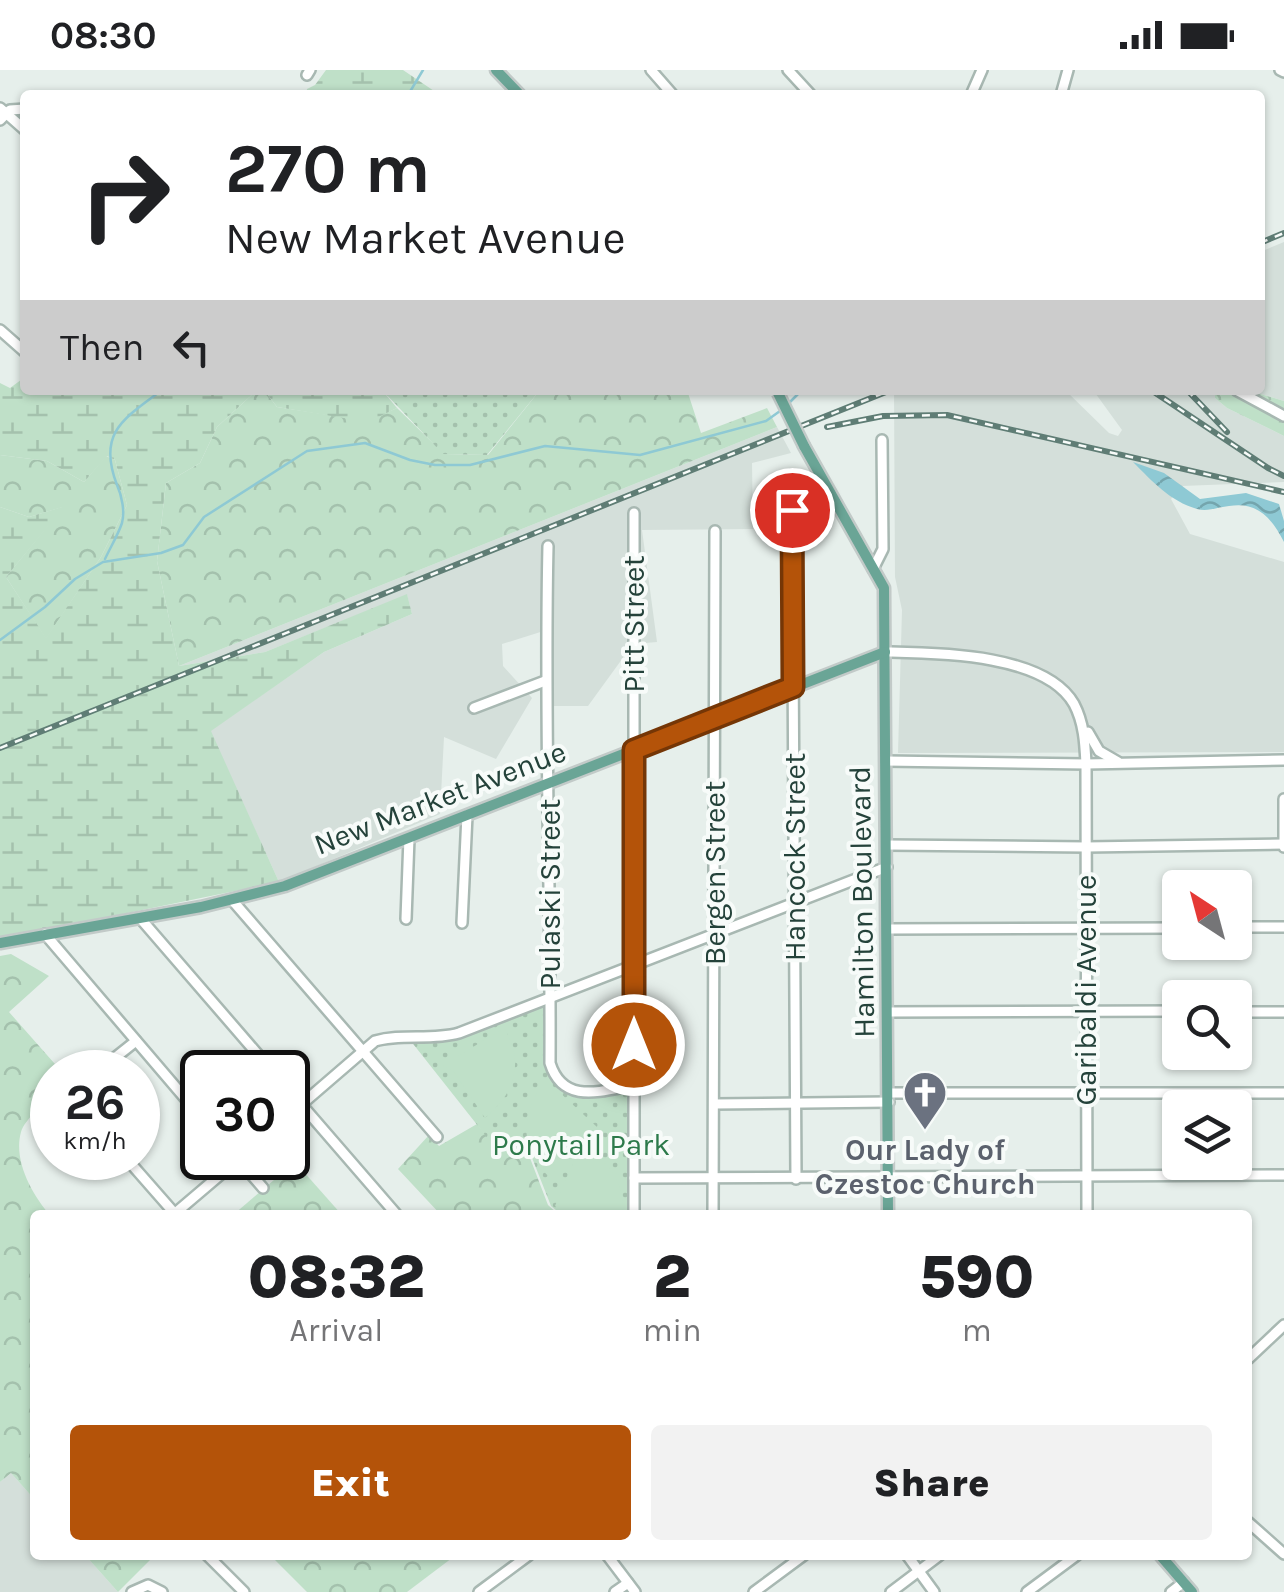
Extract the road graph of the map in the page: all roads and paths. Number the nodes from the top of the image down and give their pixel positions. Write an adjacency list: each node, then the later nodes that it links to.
1 (496, 70): 4 (main road)
2 (651, 70): 5 (street)
3 (788, 70): 6 (street)
4 (515, 90)
5 (669, 90)
6 (806, 90)
7 (0, 330): 8 (street)
8 (20, 348)
9 (778, 395): 17 (main road, bridge)
10 (1245, 395): 11 (street)
11 (1284, 416)
12 (882, 440): 17 (street)
13 (792, 475): 20 (street, Hancock Street)
14 (634, 512): 24 (street, Pitt Street)
15 (715, 531): 22 (street, Bergen Street)
16 (548, 546): 19 (street, Pulaski Street)
17 (873, 569): 18 (main road, Hamilton Boulevard)
18 (885, 652): 20 (main road, New Market Avenue); 23 (street); 26 (main road, Hamilton Boulevard)
19 (545, 682): 21 (street); 29 (street, Pulaski Street)
20 (793, 687): 22 (main road, New Market Avenue); 38 (street, Hancock Street)
21 (474, 708)
22 (715, 718): 24 (main road, New Market Avenue); 47 (street, Bergen Street)
23 (1083, 726): 27 (street); 28 (street, Garibaldi Avenue)
24 (634, 750): 29 (main road, New Market Avenue); 50 (street, Pitt Street)
25 (1284, 760): 27 (street)
26 (886, 761): 28 (street); 33 (main road, Hamilton Boulevard)
27 (1121, 763): 28 (street)
28 (1086, 764): 35 (street, Garibaldi Avenue)
29 (550, 783): 31 (main road, New Market Avenue); 51 (street, Pulaski Street)
30 (1284, 800): 34 (street)
31 (467, 815): 32 (main road, New Market Avenue); 41 (street)
32 (409, 838): 37 (main road, New Market Avenue); 40 (street)
33 (887, 845): 35 (street); 36 (main road, Hamilton Boulevard)
34 (1284, 845): 35 (street)
35 (1086, 848): 46 (street, Garibaldi Avenue)
36 (887, 867): 38 (street); 45 (main road, Hamilton Boulevard)
37 (232, 900): 39 (main road, New Market Avenue); 60 (street)
38 (795, 903): 47 (street); 67 (street, Hancock Street)
39 (140, 918): 48 (main road, New Market Avenue); 59 (street)
40 (406, 919)
41 (462, 923)
42 (1284, 926): 43 (street)
43 (1252, 927)
44 (1162, 928): 46 (street)
45 (888, 929): 46 (street); 54 (main road, Hamilton Boulevard)
46 (1085, 930): 52 (street, Garibaldi Avenue)
47 (716, 933): 50 (street); 68 (street, Bergen Street)
48 (45, 934): 49 (main road, New Market Avenue); 57 (street)
49 (0, 942)
50 (634, 965): 51 (street); 61 (street, Pitt Street)
51 (551, 998): 60 (street); 61 (street, Pulaski Street)
52 (1087, 1011): 53 (street); 54 (street); 65 (street, Garibaldi Avenue)
53 (1162, 1011)
54 (888, 1012): 66 (main road, Hamilton Boulevard)
55 (1252, 1012): 56 (street)
56 (1284, 1012)
57 (136, 1041): 58 (street); 62 (street)
58 (125, 1050)
59 (254, 1050)
60 (362, 1051): 64 (street); 70 (street)
61 (634, 1085): 73 (street, Pitt Street)
62 (180, 1092)
63 (1284, 1094): 65 (street)
64 (310, 1095)
65 (1086, 1095): 66 (street); 72 (street, Garibaldi Avenue)
66 (889, 1098): 67 (street); 74 (main road, Hamilton Boulevard)
67 (796, 1102): 68 (street); 75 (street, Hancock Street)
68 (714, 1104): 79 (street, Bergen Street)
69 (310, 1115): 83 (street)
70 (437, 1137)
71 (1284, 1175): 72 (street)
72 (1086, 1176): 74 (street); 87 (street, Garibaldi Avenue)
73 (634, 1178): 79 (street); 84 (street, Pitt Street)
74 (888, 1178): 75 (street); 86 (main road, Hamilton Boulevard)
75 (796, 1179): 79 (street)
76 (145, 1180): 81 (street)
77 (214, 1180): 82 (street)
78 (256, 1180): 80 (street)
79 (713, 1180): 85 (street, Bergen Street)
80 (263, 1188)
81 (171, 1210)
82 (181, 1210)
83 (393, 1210)
84 (634, 1210)
85 (713, 1210)
86 (888, 1210)
87 (1086, 1210)
88 (1284, 1325): 89 (street)
89 (1252, 1355)
90 (1252, 1526): 91 (street)
91 (1284, 1554)
92 (212, 1560): 105 (street)
93 (521, 1560): 106 (street)
94 (611, 1560): 102 (street)
95 (797, 1560): 109 (street)
96 (911, 1560): 100 (street)
97 (933, 1560): 100 (street)
98 (1070, 1560): 112 (street)
99 (1164, 1560): 101 (main road)
100 (919, 1571): 110 (street); 111 (street)
101 (1184, 1582): 113 (street); 114 (main road)
102 (628, 1583): 107 (street); 108 (street)
103 (132, 1592): 104 (street)
104 (162, 1592)
105 (244, 1592)
106 (479, 1592)
107 (616, 1592)
108 (635, 1592)
109 (754, 1592)
110 (891, 1592)
111 (934, 1592)
112 (1027, 1592)
113 (1171, 1592)
114 (1192, 1592)

